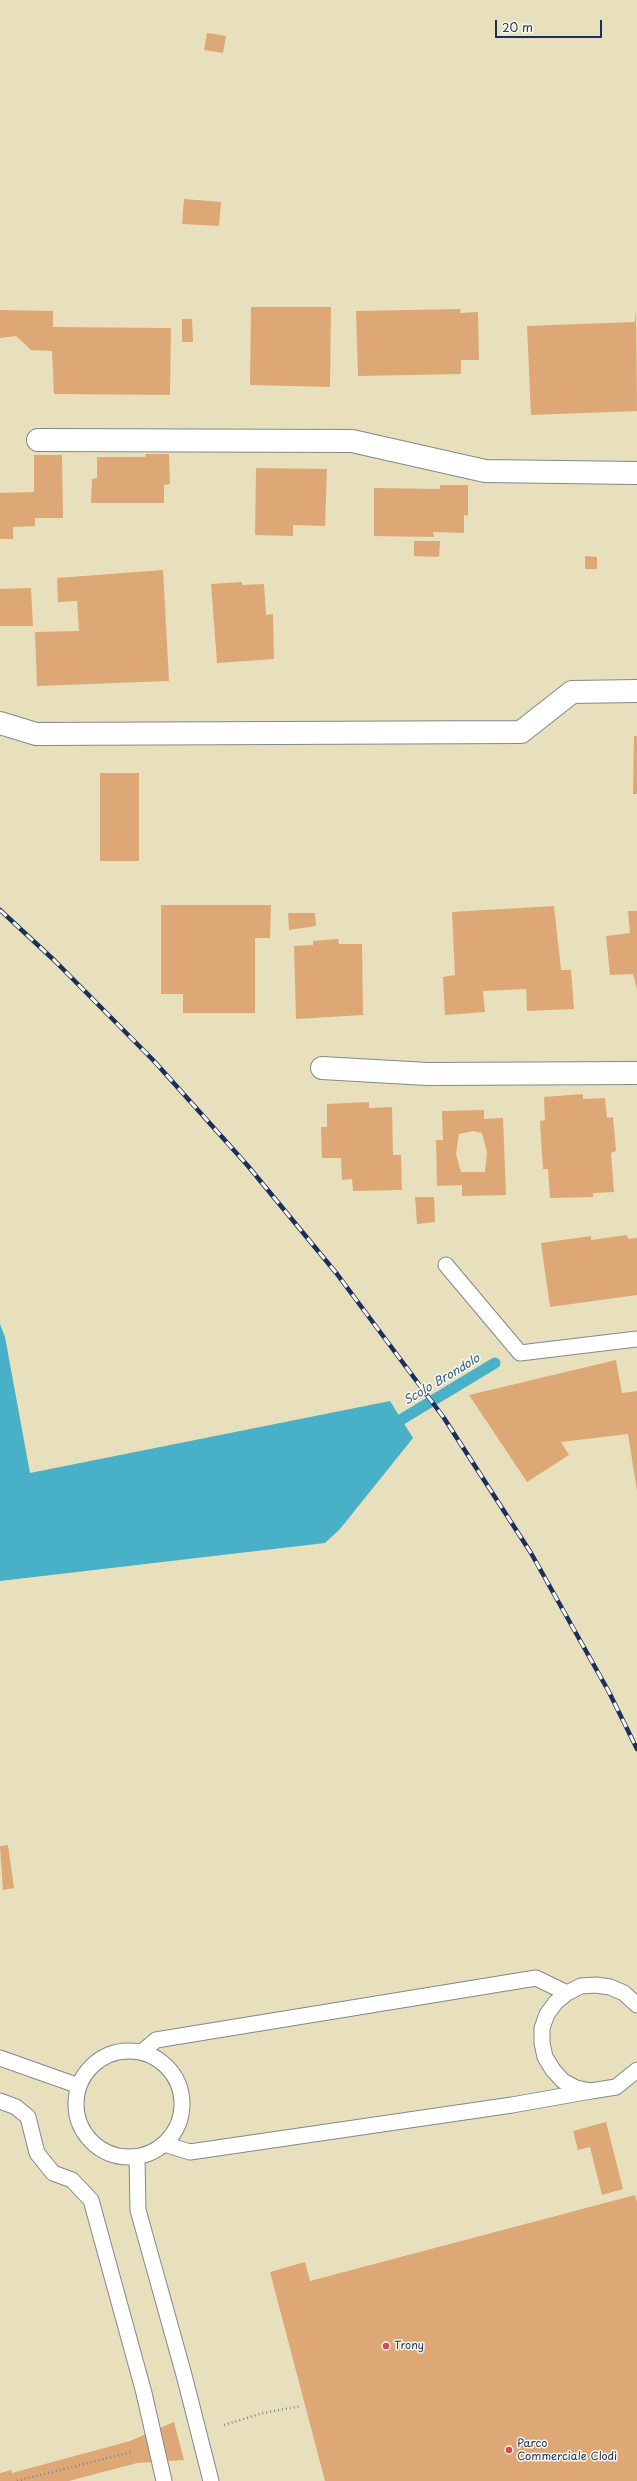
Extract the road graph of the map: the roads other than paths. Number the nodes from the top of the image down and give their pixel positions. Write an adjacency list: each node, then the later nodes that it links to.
1 (38, 440): 2 (street)
2 (637, 473)
3 (637, 691): 4 (street)
4 (0, 723)
5 (322, 1068): 6 (street)
6 (637, 1073)
7 (446, 1265): 8 (lane)
8 (637, 1339)
9 (567, 1993): 10 (lane); 11 (lane); 15 (lane)
10 (637, 2005)
11 (142, 2052): 14 (lane); 17 (lane)
12 (0, 2058): 14 (lane)
13 (637, 2071): 15 (lane)
14 (79, 2086): 18 (lane)
15 (591, 2091): 17 (lane)
16 (0, 2101): 19 (lane)
17 (164, 2144): 18 (lane)
18 (137, 2156): 20 (lane)
19 (164, 2481)
20 (211, 2481)

